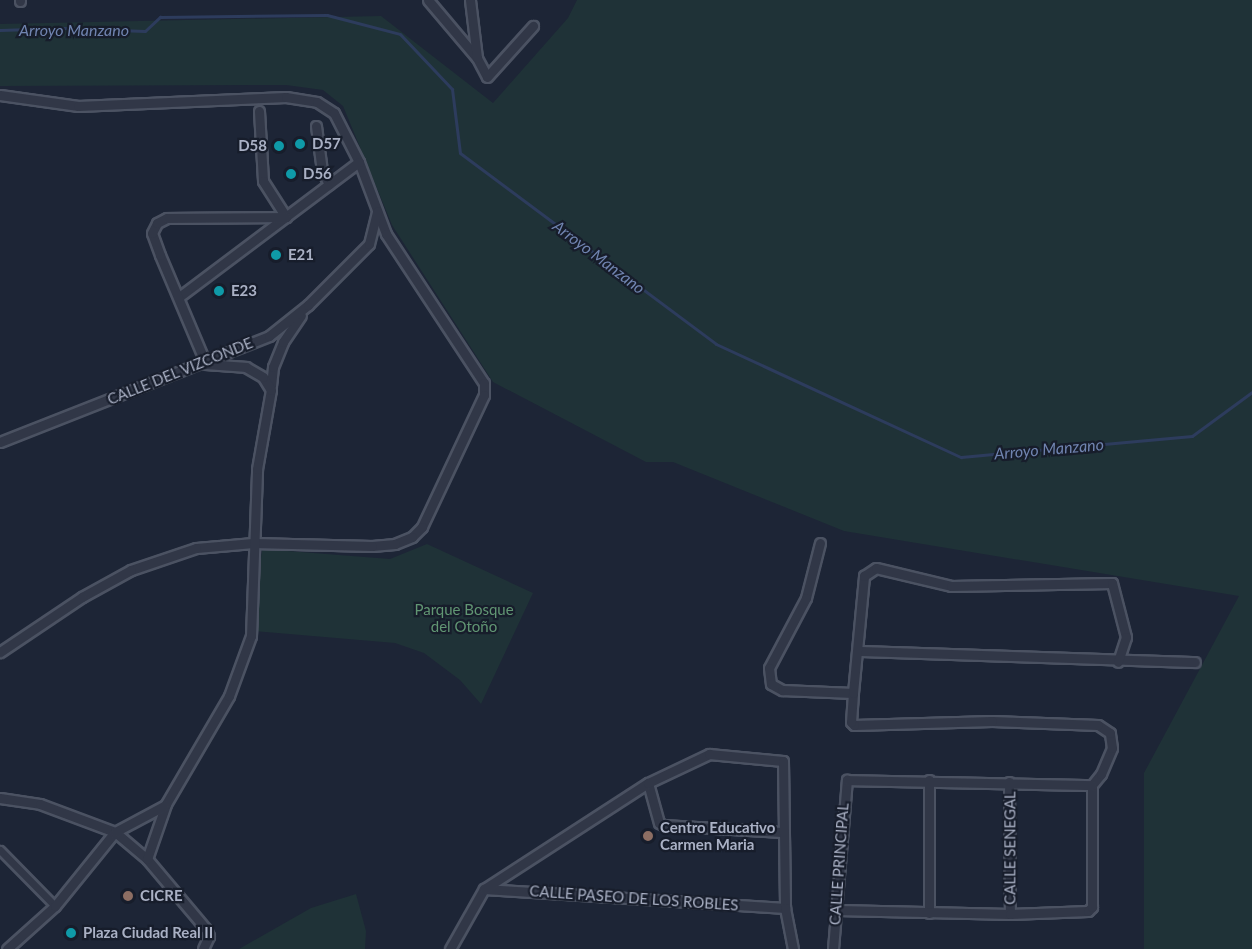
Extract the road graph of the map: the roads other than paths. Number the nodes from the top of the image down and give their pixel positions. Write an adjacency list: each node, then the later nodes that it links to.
1 (428, 0): 4 (street)
2 (470, 0): 4 (street)
3 (533, 26): 4 (street)
4 (477, 58)
5 (0, 94): 8 (street)
6 (259, 111): 11 (street)
7 (316, 126): 9 (street)
8 (359, 162): 9 (street); 10 (street)
9 (329, 184): 11 (street)
10 (378, 212): 12 (street, CALLE DEL VIZCONDE); 13 (street)
11 (286, 217): 14 (street); 14 (street)
12 (369, 243): 13 (street); 15 (street, CALLE DEL VIZCONDE)
13 (392, 243): 19 (street)
14 (179, 297): 16 (street)
15 (308, 305): 16 (street, CALLE DEL VIZCONDE); 17 (street)
16 (206, 364): 17 (street); 18 (street, CALLE DEL VIZCONDE)
17 (272, 401): 19 (street)
18 (0, 442)
19 (254, 543): 22 (street); 31 (street)
20 (820, 543): 25 (street)
21 (858, 651): 23 (street); 23 (street); 25 (street)
22 (0, 652)
23 (1118, 662): 24 (street)
24 (1195, 662)
25 (853, 693): 29 (street)
26 (929, 780): 27 (street); 39 (street, CALLE PRINCIPAL); 40 (street)
27 (1009, 782): 29 (street); 41 (street, CALLE SENEGAL)
28 (648, 783): 33 (street); 33 (street); 36 (street)
29 (1092, 785): 41 (street)
30 (0, 798): 32 (street)
31 (166, 804): 32 (street); 35 (street)
32 (115, 832): 35 (street); 37 (street)
33 (782, 832): 38 (street)
34 (0, 850): 37 (street)
35 (147, 859): 43 (street)
36 (484, 889): 38 (street, CALLE PASEO DE LOS ROBLES); 44 (street)
37 (56, 906): 42 (street)
38 (785, 908): 45 (street)
39 (837, 910): 40 (street); 46 (street, CALLE PRINCIPAL)
40 (929, 913): 41 (street)
41 (1010, 914)
42 (7, 949)
43 (203, 949)
44 (450, 949)
45 (794, 949)
46 (832, 949)

